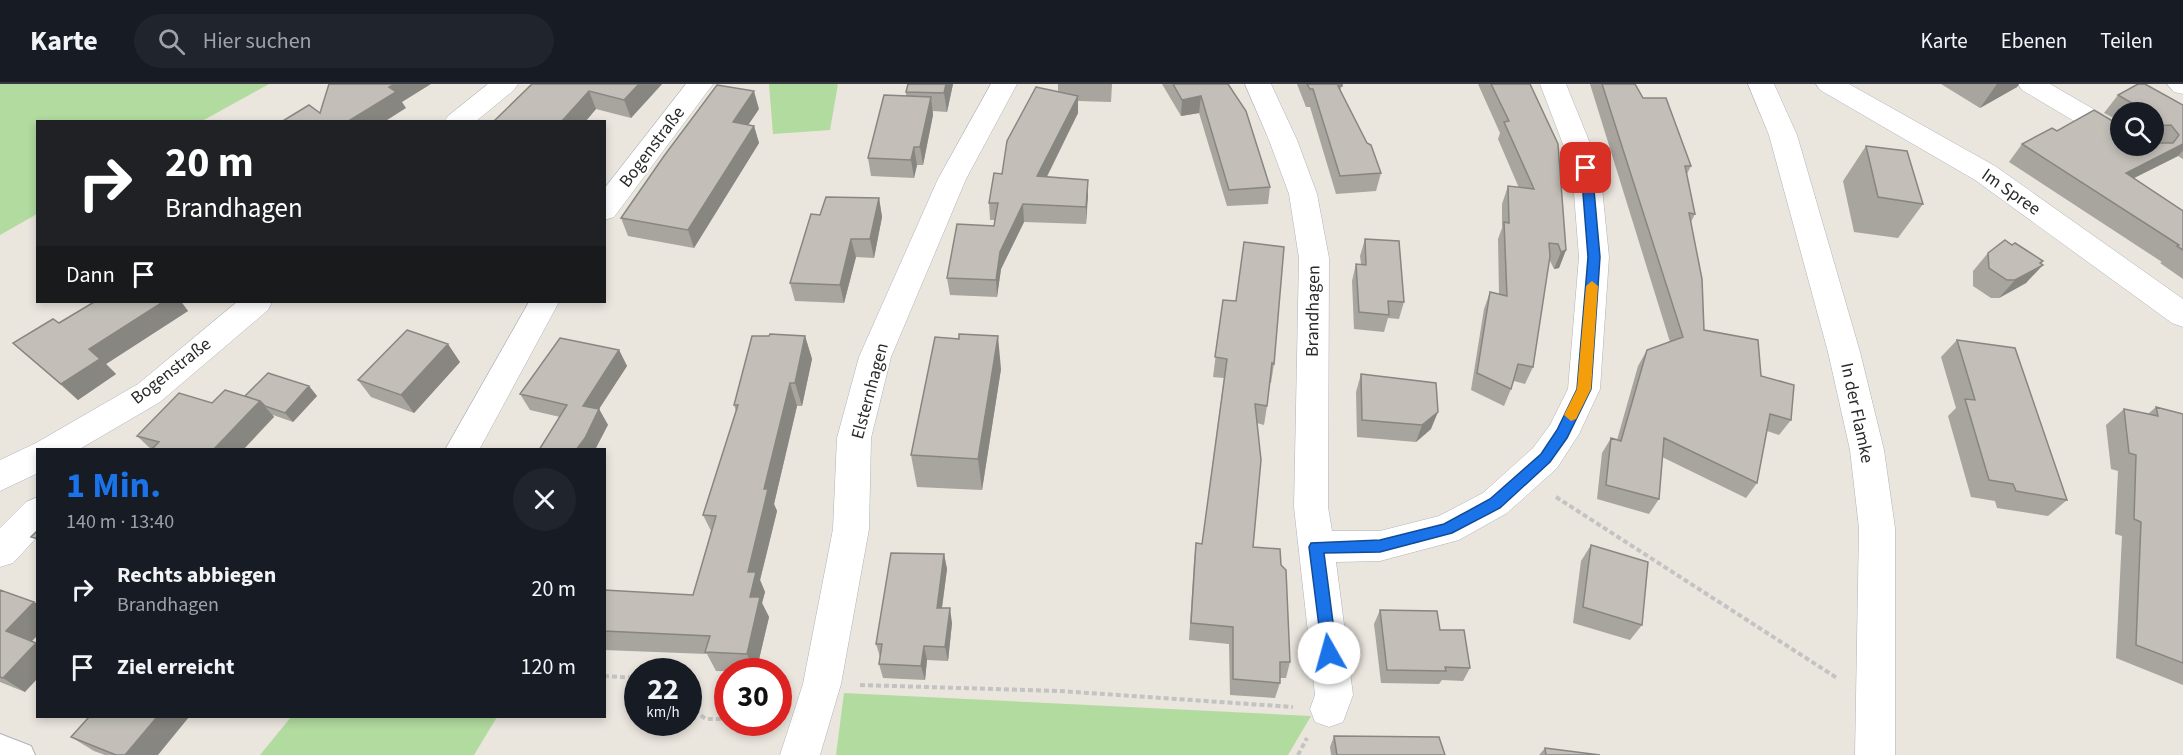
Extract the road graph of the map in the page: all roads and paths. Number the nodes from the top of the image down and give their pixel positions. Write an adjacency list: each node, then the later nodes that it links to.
1 (505, 84): 9 (street)
2 (700, 84): 11 (street, Bogenstraße)
3 (1004, 84): 26 (street, Elsternhagen)
4 (1258, 84): 22 (street, Brandhagen)
5 (1553, 84): 20 (street)
6 (1761, 84): 27 (street, In der Flamke)
7 (1829, 84): 14 (street, Im Spree)
8 (2031, 84): 10 (street)
9 (460, 120)
10 (2110, 130)
11 (606, 207)
12 (256, 303): 15 (street, Bogenstraße)
13 (543, 303): 17 (street)
14 (2183, 315)
15 (85, 439): 16 (street, Bogenstraße)
16 (56, 448)
17 (463, 448)
18 (36, 457): 19 (street)
19 (0, 477)
20 (1525, 478): 22 (street); 27 (path)
21 (36, 514): 23 (street)
22 (1316, 547): 28 (street, Brandhagen)
23 (0, 552)
24 (606, 676): 25 (path)
25 (624, 677)
26 (822, 684): 28 (path); 31 (street, Elsternhagen)
27 (1875, 702): 32 (street, In der Flamke)
28 (1329, 709)
29 (0, 747): 30 (lane)
30 (21, 755)
31 (800, 755)
32 (1875, 755)

